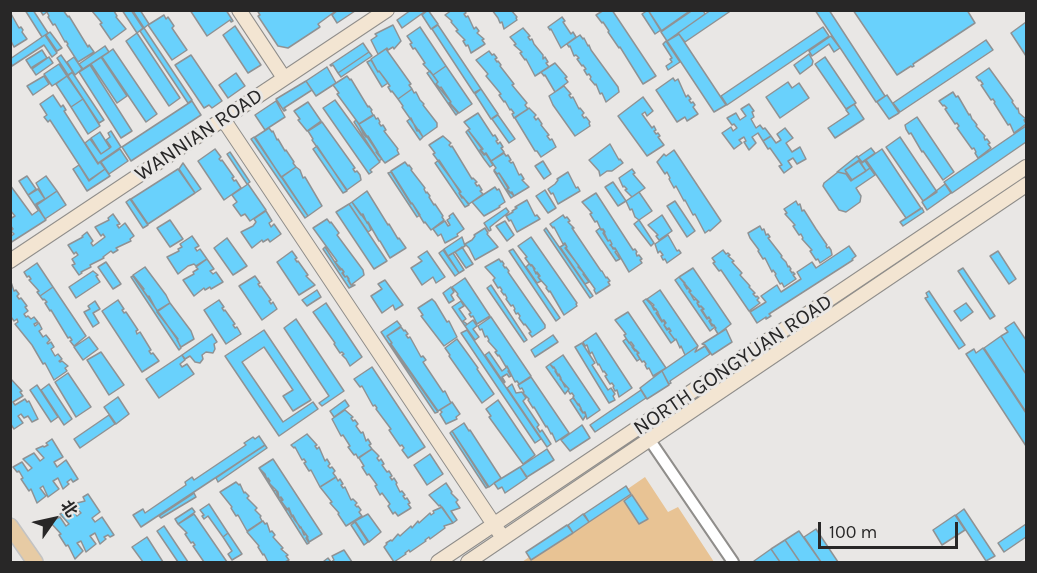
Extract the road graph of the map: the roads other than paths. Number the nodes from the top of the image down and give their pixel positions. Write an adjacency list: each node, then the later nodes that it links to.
1 (239, 10): 3 (main road)
2 (387, 10): 3 (main road, WANNIAN ROAD)
3 (284, 78): 4 (main road, WANNIAN ROAD)
4 (222, 119): 7 (main road, WANNIAN ROAD); 9 (main road)
5 (1026, 167): 9 (main road, NORTH GONGYUAN ROAD)
6 (1026, 185): 8 (main road, NORTH GONGYUAN ROAD)
7 (10, 261)
8 (649, 439): 11 (main road, NORTH GONGYUAN ROAD); 15 (street)
9 (494, 524): 11 (main road); 13 (main road, NORTH GONGYUAN ROAD)
10 (10, 526): 12 (main road)
11 (504, 538): 14 (main road, NORTH GONGYUAN ROAD)
12 (35, 562)
13 (438, 562)
14 (468, 562)
15 (733, 562)

